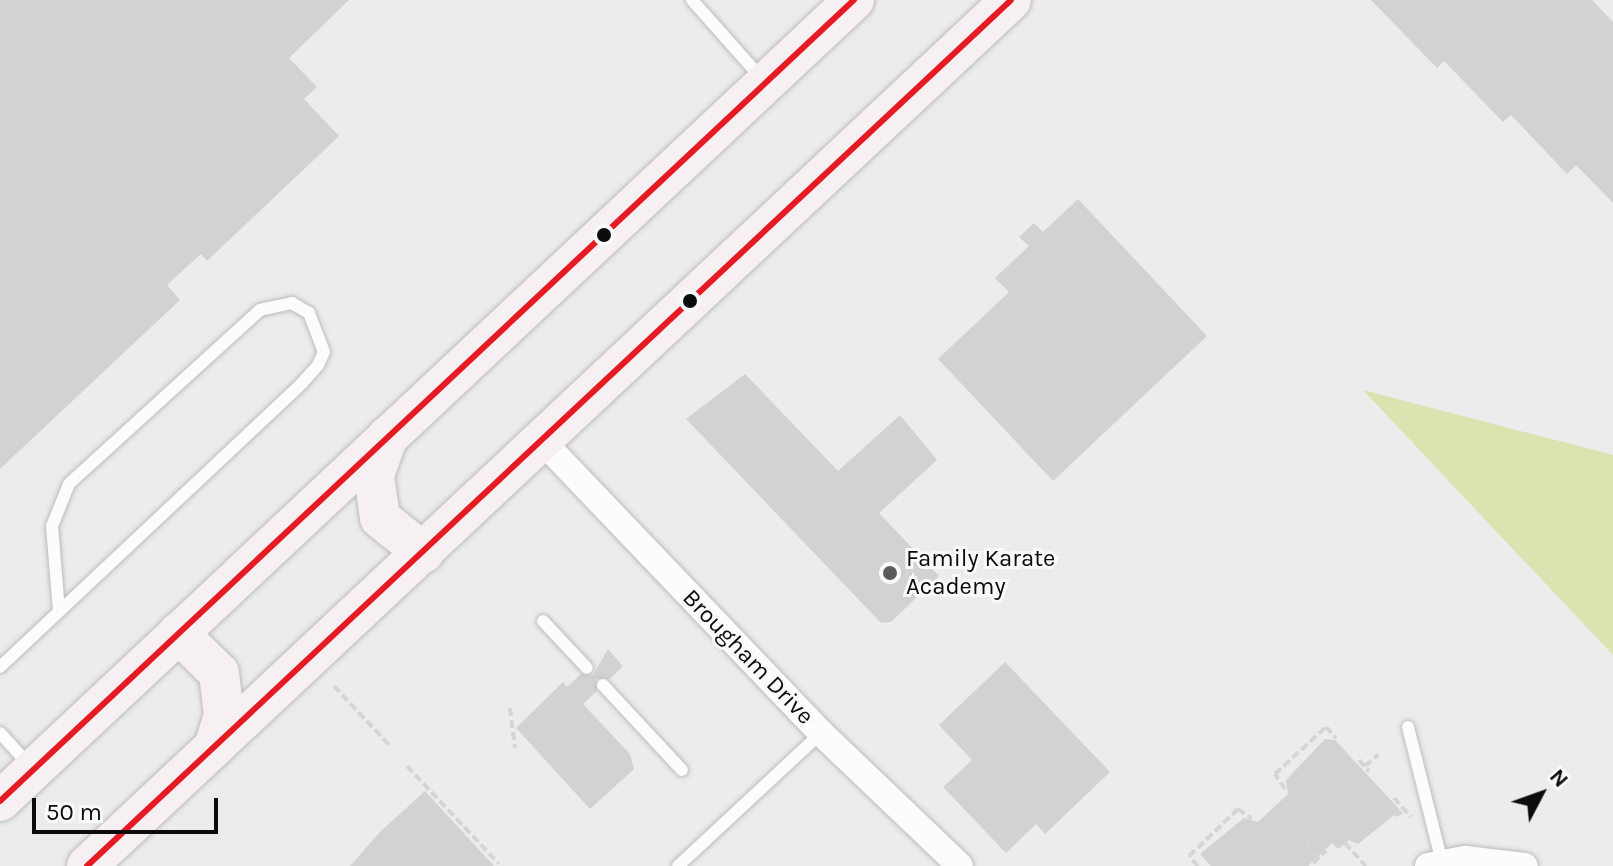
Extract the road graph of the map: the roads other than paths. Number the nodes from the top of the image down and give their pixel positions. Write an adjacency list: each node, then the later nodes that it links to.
1 (692, 0): 4 (lane)
2 (854, 0): 4 (main road)
3 (1011, 0): 6 (main road)
4 (765, 82): 5 (main road)
5 (388, 436): 7 (main road); 10 (main road)
6 (542, 441): 7 (main road); 16 (street, Brougham Drive)
7 (424, 553): 17 (main road)
8 (59, 611): 8 (lane); 11 (lane)
9 (543, 621): 12 (lane)
10 (178, 633): 17 (main road); 18 (main road)
11 (0, 667)
12 (587, 668)
13 (603, 685): 19 (lane)
14 (1408, 727): 21 (lane)
15 (0, 733): 18 (lane)
16 (821, 733): 23 (lane); 24 (street, Brougham Drive)
17 (214, 747): 22 (main road)
18 (33, 769): 20 (main road)
19 (682, 770)
20 (0, 801)
21 (1435, 864): 25 (street)
22 (87, 866)
23 (678, 866)
24 (960, 866)
25 (1525, 866)

